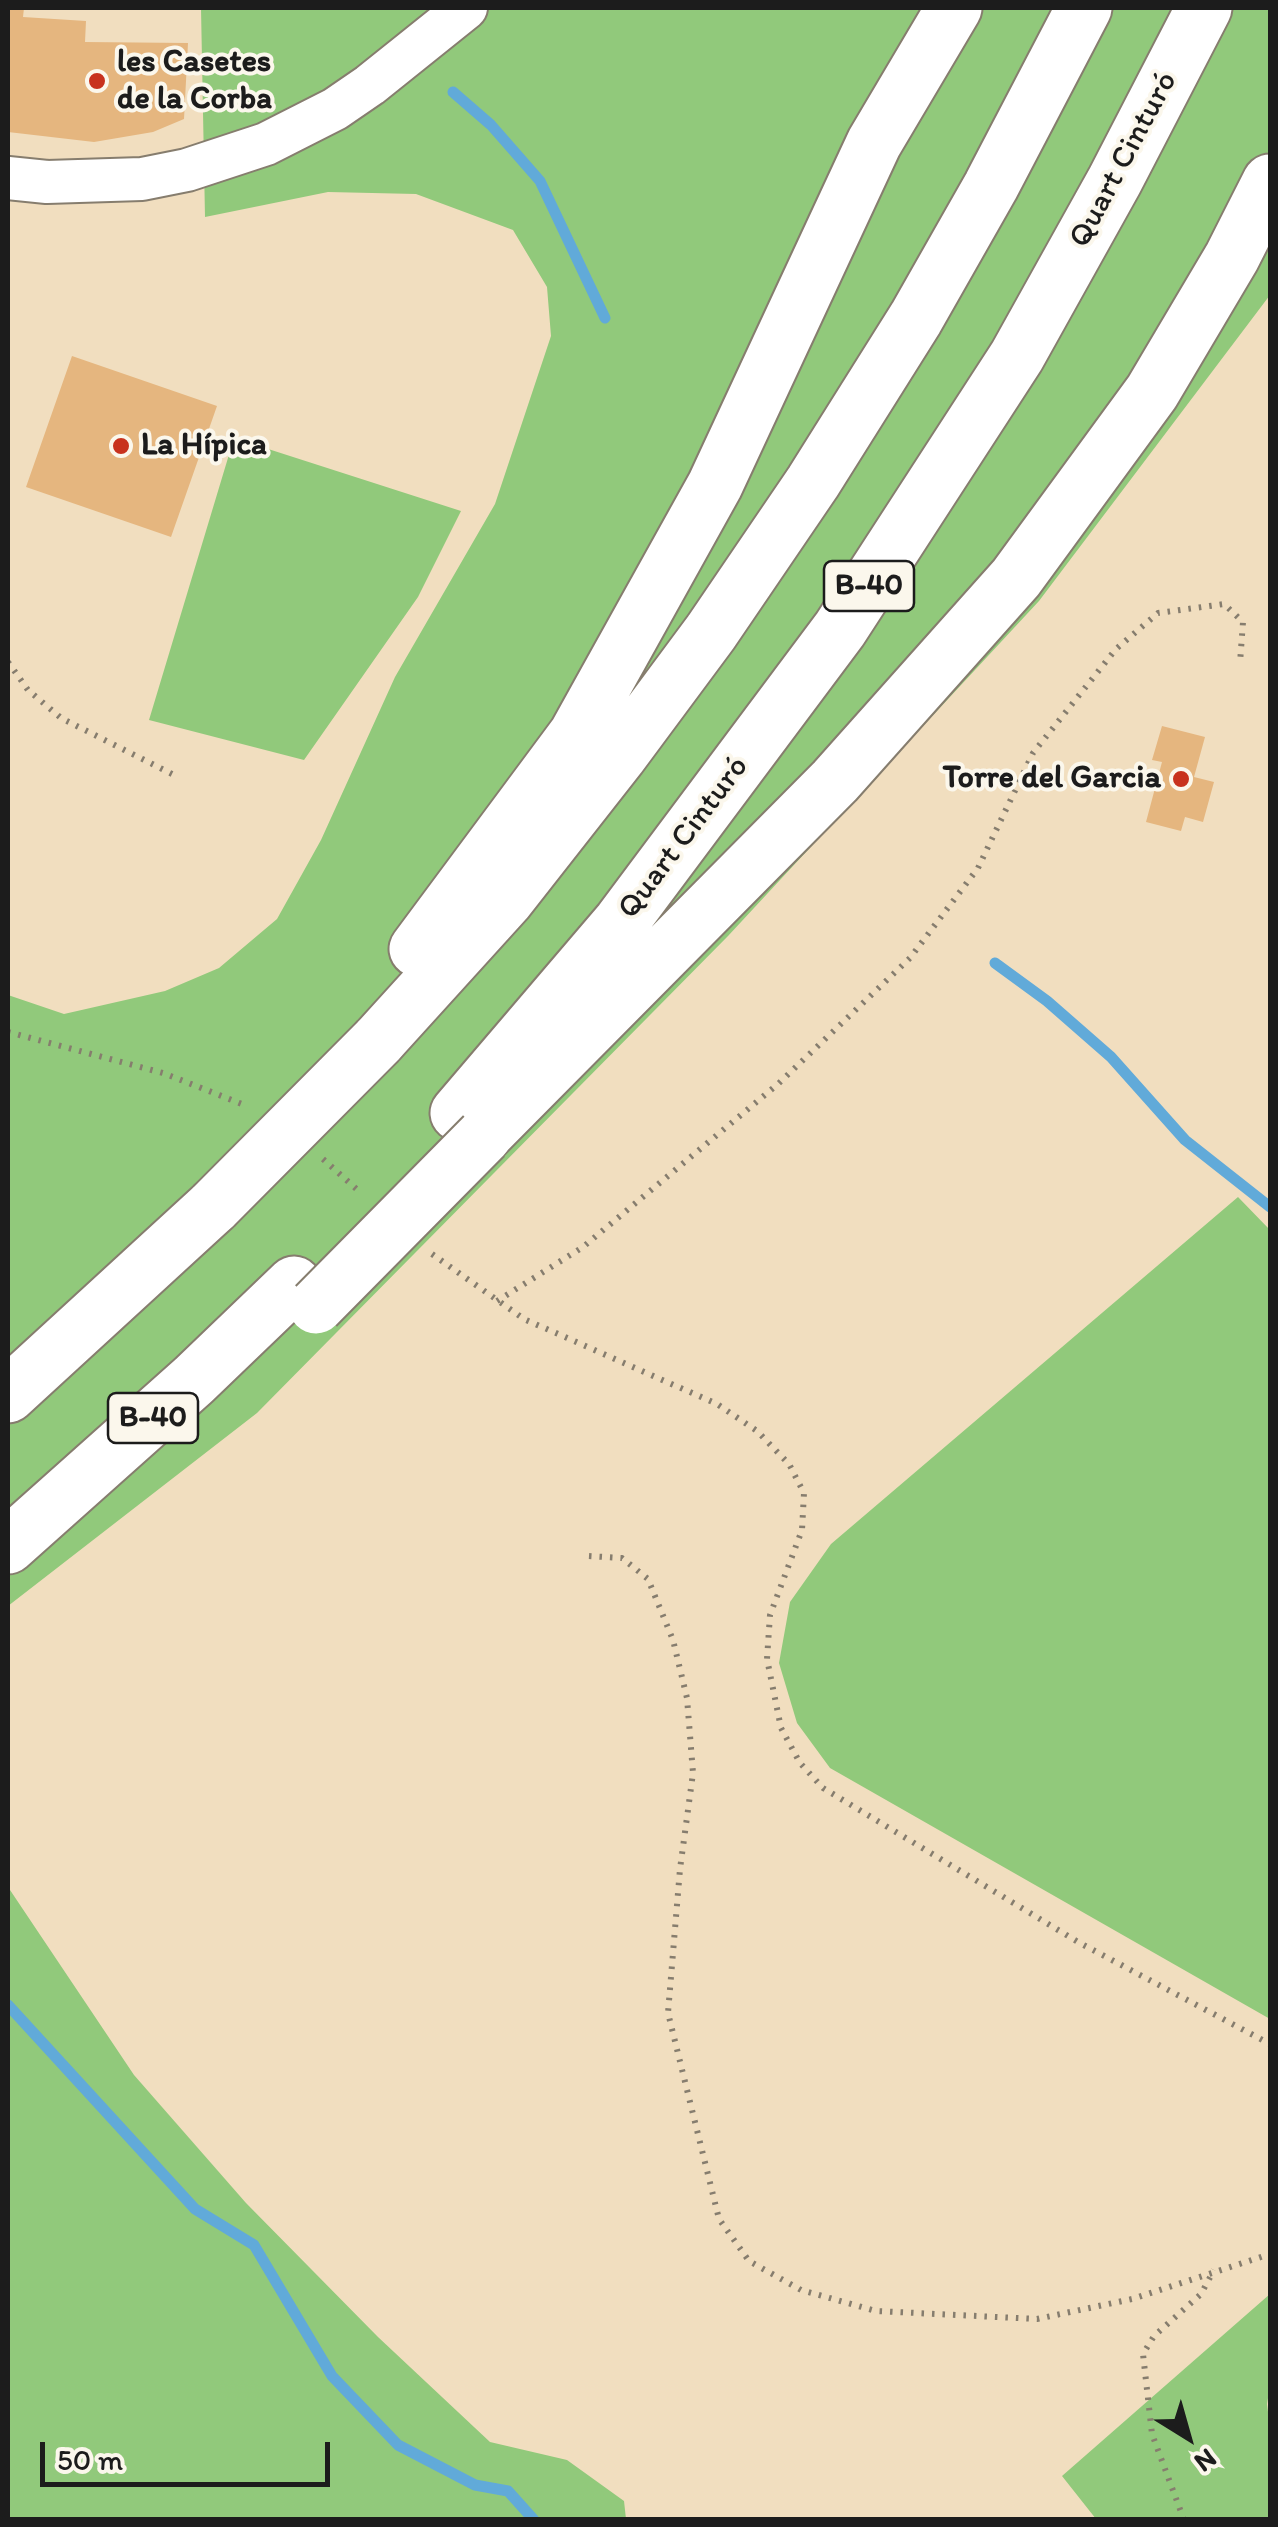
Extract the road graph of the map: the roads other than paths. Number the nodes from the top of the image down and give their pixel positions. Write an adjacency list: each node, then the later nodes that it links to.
1 (466, 8): 5 (street)
2 (954, 8): 7 (highway)
3 (1084, 8): 7 (highway)
4 (1204, 8): 8 (highway, Quart Cinturó / B-40)
5 (8, 178)
6 (1270, 182): 8 (highway)
7 (366, 1032): 9 (highway, bridge)
8 (471, 1124): 10 (highway, Quart Cinturó / B-40)
9 (24, 1380)
10 (8, 1546)

